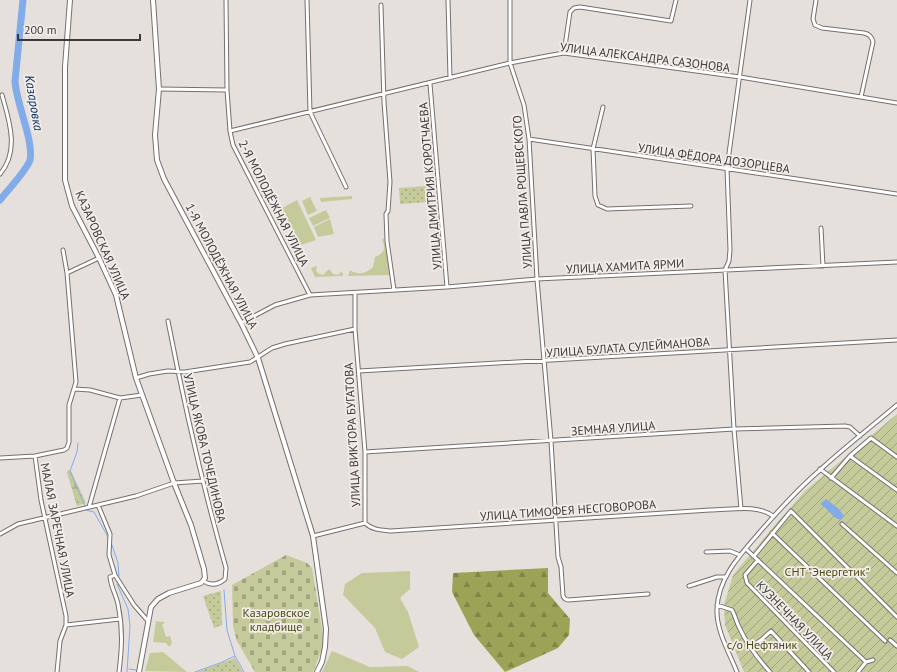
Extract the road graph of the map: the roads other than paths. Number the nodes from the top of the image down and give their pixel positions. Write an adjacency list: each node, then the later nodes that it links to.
1 (70, 0): 34 (street, КАЗАРОВСКАЯ УЛИЦА)
2 (153, 0): 16 (street, 1-Я МОЛОДЁЖНАЯ УЛИЦА)
3 (226, 0): 17 (street, 2-Я МОЛОДЁЖНАЯ УЛИЦА)
4 (307, 0): 23 (street)
5 (448, 0): 14 (street)
6 (510, 0): 12 (street, УЛИЦА ПАВЛА РОЩЕВСКОГО)
7 (676, 0): 11 (street)
8 (750, 0): 13 (street)
9 (816, 0): 20 (street)
10 (381, 5): 18 (street)
11 (564, 53): 12 (street, УЛИЦА АЛЕКСАНДРА САЗОНОВА); 13 (street, УЛИЦА АЛЕКСАНДРА САЗОНОВА)
12 (510, 63): 14 (street, УЛИЦА АЛЕКСАНДРА САЗОНОВА); 25 (street, УЛИЦА ПАВЛА РОЩЕВСКОГО)
13 (740, 77): 20 (street, УЛИЦА АЛЕКСАНДРА САЗОНОВА); 27 (street)
14 (450, 78): 15 (street, УЛИЦА АЛЕКСАНДРА САЗОНОВА)
15 (430, 84): 18 (street, УЛИЦА АЛЕКСАНДРА САЗОНОВА); 40 (street, УЛИЦА ДМИТРИЯ КОРОТЧАЕВА)
16 (159, 89): 17 (street); 45 (street, 1-Я МОЛОДЁЖНАЯ УЛИЦА)
17 (227, 90): 24 (street, 2-Я МОЛОДЁЖНАЯ УЛИЦА)
18 (384, 94): 23 (street, УЛИЦА АЛЕКСАНДРА САЗОНОВА); 41 (street)
19 (2, 95): 28 (street)
20 (861, 97): 21 (street, УЛИЦА АЛЕКСАНДРА САЗОНОВА)
21 (897, 103)
22 (603, 107): 26 (street)
23 (310, 112): 24 (street, УЛИЦА АЛЕКСАНДРА САЗОНОВА); 29 (street)
24 (230, 131): 43 (street, 2-Я МОЛОДЁЖНАЯ УЛИЦА)
25 (529, 139): 26 (street, УЛИЦА ФЁДОРА ДОЗОРЦЕВА); 39 (street, УЛИЦА ПАВЛА РОЩЕВСКОГО)
26 (593, 149): 27 (street, УЛИЦА ФЁДОРА ДОЗОРЦЕВА); 31 (street)
27 (727, 168): 30 (street, УЛИЦА ФЁДОРА ДОЗОРЦЕВА); 37 (street)
28 (0, 174)
29 (346, 187)
30 (897, 194)
31 (691, 206)
32 (821, 228): 36 (street)
33 (62, 250): 38 (street, МАЛАЯ ЗАРЕЧНАЯ УЛИЦА)
34 (99, 258): 38 (street); 53 (street, КАЗАРОВСКАЯ УЛИЦА)
35 (897, 262): 36 (street, УЛИЦА ХАМИТА ЯРМИ)
36 (823, 266): 37 (street, УЛИЦА ХАМИТА ЯРМИ)
37 (725, 270): 39 (street, УЛИЦА ХАМИТА ЯРМИ); 48 (street)
38 (67, 273): 54 (street, МАЛАЯ ЗАРЕЧНАЯ УЛИЦА)
39 (537, 279): 40 (street, УЛИЦА ХАМИТА ЯРМИ); 50 (street, УЛИЦА ПАВЛА РОЩЕВСКОГО)
40 (447, 287): 41 (street, УЛИЦА ХАМИТА ЯРМИ)
41 (394, 290): 42 (street, УЛИЦА ХАМИТА ЯРМИ)
42 (355, 293): 43 (street); 46 (street, УЛИЦА ВИКТОРА БУГАТОВА)
43 (310, 295): 45 (street)
44 (168, 321): 52 (street, УЛИЦА ЯКОВА ТОЧЕДИНОВА)
45 (241, 323): 49 (street, 1-Я МОЛОДЁЖНАЯ УЛИЦА)
46 (355, 329): 49 (street); 51 (street, УЛИЦА ВИКТОРА БУГАТОВА)
47 (897, 340): 48 (street, УЛИЦА БУЛАТА СУЛЕЙМАНОВА)
48 (730, 350): 50 (street, УЛИЦА БУЛАТА СУЛЕЙМАНОВА); 58 (street)
49 (258, 358): 52 (street); 82 (street, 1-Я МОЛОДЁЖНАЯ УЛИЦА)
50 (544, 361): 51 (street, УЛИЦА БУЛАТА СУЛЕЙМАНОВА); 60 (street, УЛИЦА ПАВЛА РОЩЕВСКОГО)
51 (359, 371): 61 (street, УЛИЦА ВИКТОРА БУГАТОВА)
52 (178, 373): 53 (street); 68 (street, УЛИЦА ЯКОВА ТОЧЕДИНОВА)
53 (136, 378): 55 (street, КАЗАРОВСКАЯ УЛИЦА)
54 (74, 389): 56 (street); 62 (street, МАЛАЯ ЗАРЕЧНАЯ УЛИЦА)
55 (142, 395): 56 (street); 69 (street, КАЗАРОВСКАЯ УЛИЦА)
56 (120, 398): 72 (street)
57 (897, 405): 59 (street)
58 (734, 430): 59 (street, ЗЕМНАЯ УЛИЦА); 60 (street, ЗЕМНАЯ УЛИЦА); 73 (street)
59 (860, 436): 66 (street)
60 (551, 441): 61 (street, ЗЕМНАЯ УЛИЦА); 76 (street, УЛИЦА ПАВЛА РОЩЕВСКОГО)
61 (365, 452): 77 (street, УЛИЦА ВИКТОРА БУГАТОВА)
62 (35, 456): 65 (street); 75 (street, МАЛАЯ ЗАРЕЧНАЯ УЛИЦА)
63 (850, 456): 64 (street); 67 (street); 70 (street)
64 (897, 457)
65 (0, 458)
66 (820, 469): 67 (street); 74 (street)
67 (830, 478): 79 (street)
68 (203, 481): 69 (street); 91 (street, УЛИЦА ЯКОВА ТОЧЕДИНОВА)
69 (174, 483): 71 (street); 91 (street, КАЗАРОВСКАЯ УЛИЦА)
70 (897, 490)
71 (98, 505): 72 (street); 89 (street)
72 (89, 507): 75 (street)
73 (741, 509): 74 (street, УЛИЦА ТИМОФЕЯ НЕСГОВОРОВА); 76 (street, УЛИЦА ТИМОФЕЯ НЕСГОВОРОВА)
74 (773, 516): 83 (street)
75 (46, 517): 81 (street); 98 (street, МАЛАЯ ЗАРЕЧНАЯ УЛИЦА)
76 (556, 520): 77 (street, УЛИЦА ТИМОФЕЯ НЕСГОВОРОВА); 93 (street, УЛИЦА ПАВЛА РОЩЕВСКОГО)
77 (365, 523): 82 (street, УЛИЦА ВИКТОРА БУГАТОВА)
78 (842, 524): 88 (street)
79 (897, 526)
80 (772, 533): 86 (street); 95 (street); 100 (street)
81 (0, 534)
82 (313, 536): 108 (street, 1-Я МОЛОДЁЖНАЯ УЛИЦА)
83 (746, 548): 85 (street); 86 (street)
84 (706, 552): 85 (street)
85 (740, 556): 90 (street)
86 (754, 556): 87 (street)
87 (758, 560): 104 (street); 112 (street, КУЗНЕЧНАЯ УЛИЦА)
88 (897, 573)
89 (114, 574): 96 (street); 97 (street)
90 (726, 577): 92 (street); 94 (street)
91 (203, 582): 97 (street)
92 (689, 586)
93 (648, 594)
94 (717, 605): 102 (street); 109 (street)
95 (897, 617)
96 (120, 619): 98 (street); 106 (street)
97 (148, 621): 107 (street)
98 (66, 625): 105 (street, МАЛАЯ ЗАРЕЧНАЯ УЛИЦА)
99 (890, 640): 101 (street)
100 (885, 641)
101 (897, 646)
102 (750, 647): 110 (street); 111 (street)
103 (873, 660): 104 (street)
104 (866, 662): 113 (street)
105 (57, 672)
106 (119, 672)
107 (139, 672)
108 (317, 672)
109 (737, 672)
110 (770, 672)
111 (809, 672)
112 (834, 672)
113 (858, 672)

